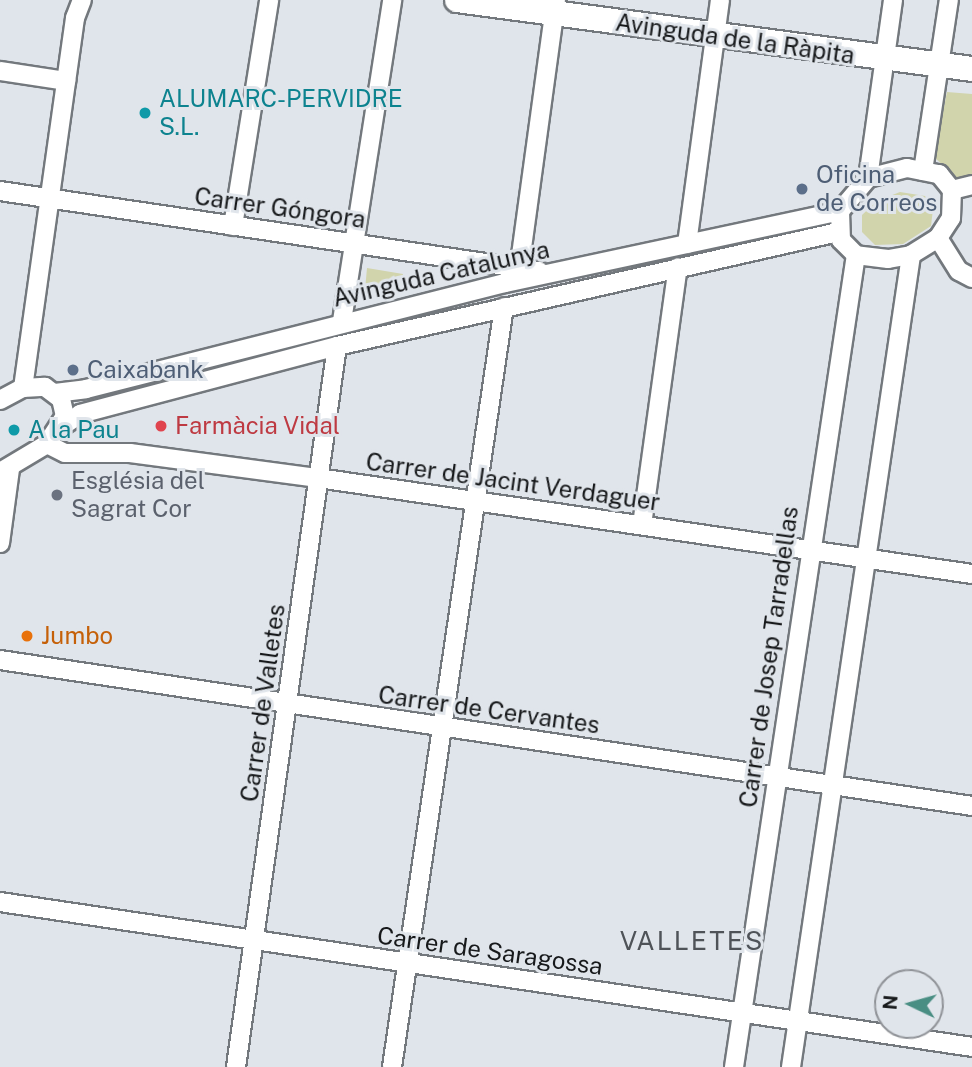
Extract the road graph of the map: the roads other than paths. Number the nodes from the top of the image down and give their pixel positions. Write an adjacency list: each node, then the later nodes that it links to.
1 (70, 0): 10 (street)
2 (82, 0): 10 (street)
3 (268, 0): 24 (street)
4 (392, 0): 27 (street)
5 (457, 0): 9 (street, Avinguda de la Ràpita)
6 (720, 0): 11 (street)
7 (892, 0): 12 (street)
8 (949, 0): 13 (street)
9 (555, 7): 11 (street, Avinguda de la Ràpita); 33 (street)
10 (75, 18): 16 (street)
11 (715, 36): 12 (street, Avinguda de la Ràpita); 28 (street)
12 (884, 59): 13 (street, Avinguda de la Ràpita); 18 (street)
13 (940, 65): 14 (street, Avinguda de la Ràpita); 17 (street)
14 (972, 69)
15 (0, 71): 16 (street)
16 (66, 81): 22 (street)
17 (923, 172): 18 (street); 20 (street)
18 (868, 178): 23 (street)
19 (972, 185): 20 (street)
20 (952, 190): 26 (street)
21 (0, 191): 22 (street, Carrer Góngora)
22 (49, 199): 24 (street, Carrer Góngora); 38 (street)
23 (840, 211): 25 (street); 28 (street, Avinguda Catalunya)
24 (233, 226): 27 (street, Carrer Góngora)
25 (838, 232): 29 (street); 31 (street)
26 (938, 238): 30 (street); 34 (street)
27 (353, 244): 33 (street, Carrer Góngora); 36 (street)
28 (687, 244): 32 (street, Avinguda Catalunya)
29 (856, 255): 30 (street); 48 (street, Carrer de Josep Tarradellas)
30 (911, 255): 49 (street)
31 (678, 267): 35 (street); 46 (street)
32 (553, 273): 33 (street, Carrer Góngora)
33 (518, 274): 36 (street, Avinguda Catalunya)
34 (972, 278)
35 (504, 307): 37 (street); 45 (street)
36 (342, 321): 39 (street, Avinguda Catalunya)
37 (337, 346): 41 (street); 44 (street, Carrer de Valletes)
38 (23, 388): 39 (street, Avinguda Catalunya); 40 (street)
39 (55, 393): 41 (street)
40 (0, 400)
41 (61, 427): 42 (street)
42 (47, 444): 43 (street); 44 (street, Carrer de Jacint Verdaguer)
43 (5, 470): 47 (street)
44 (318, 478): 45 (street, Carrer de Jacint Verdaguer); 52 (street, Carrer de Valletes)
45 (476, 501): 46 (street, Carrer de Jacint Verdaguer); 53 (street)
46 (642, 525): 48 (street, Carrer de Jacint Verdaguer)
47 (0, 543)
48 (810, 550): 49 (street, Carrer de Jacint Verdaguer); 54 (street, Carrer de Josep Tarradellas)
49 (868, 558): 50 (street, Carrer de Jacint Verdaguer); 55 (street)
50 (972, 574)
51 (0, 660): 52 (street, Carrer de Cervantes)
52 (288, 705): 53 (street, Carrer de Cervantes); 58 (street, Carrer de Valletes)
53 (444, 728): 54 (street, Carrer de Cervantes); 59 (street)
54 (776, 777): 55 (street, Carrer de Cervantes); 60 (street, Carrer de Josep Tarradellas)
55 (833, 786): 56 (street, Carrer de Cervantes); 61 (street)
56 (972, 806)
57 (0, 902): 58 (street, Carrer de Saragossa)
58 (254, 941): 59 (street, Carrer de Saragossa); 63 (street, Carrer de Valletes)
59 (407, 963): 60 (street, Carrer de Saragossa); 64 (street)
60 (741, 1013): 61 (street, Carrer de Saragossa); 65 (street, Carrer de Josep Tarradellas)
61 (798, 1021): 62 (street, Carrer de Saragossa); 66 (street)
62 (972, 1047)
63 (236, 1067)
64 (392, 1067)
65 (734, 1067)
66 (791, 1067)

